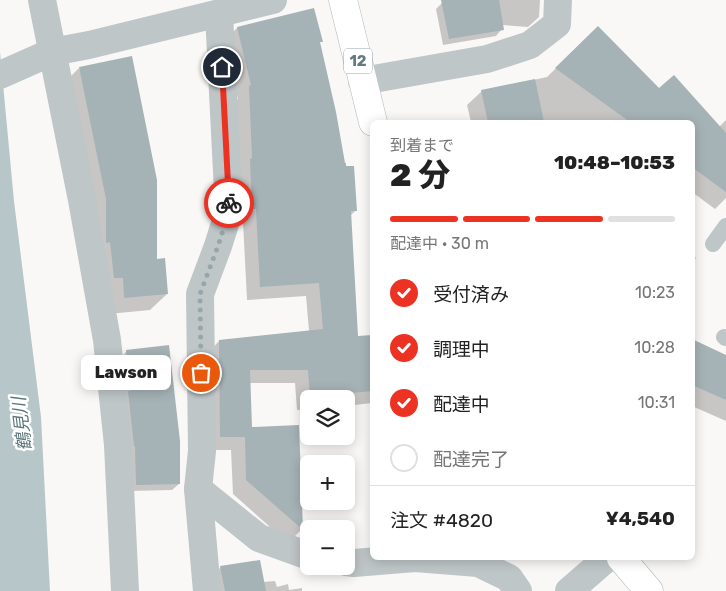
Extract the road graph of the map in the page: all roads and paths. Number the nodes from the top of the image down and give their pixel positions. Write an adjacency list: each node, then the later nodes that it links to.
1 (42, 0): 6 (street)
2 (273, 0): 5 (street)
3 (343, 0): 8 (main road, 12)
4 (558, 0): 8 (street)
5 (219, 14): 6 (street); 12 (street)
6 (45, 55): 7 (street); 19 (street)
7 (0, 75)
8 (362, 81): 9 (main road, 12)
9 (372, 120)
10 (726, 226): 11 (lane)
11 (713, 244)
12 (198, 489): 13 (street); 20 (street)
13 (300, 553)
14 (391, 560): 18 (street)
15 (440, 560): 21 (street)
16 (605, 560): 22 (street)
17 (623, 560): 23 (main road)
18 (355, 563)
19 (125, 591)
20 (207, 591)
21 (518, 591)
22 (569, 591)
23 (649, 591)

